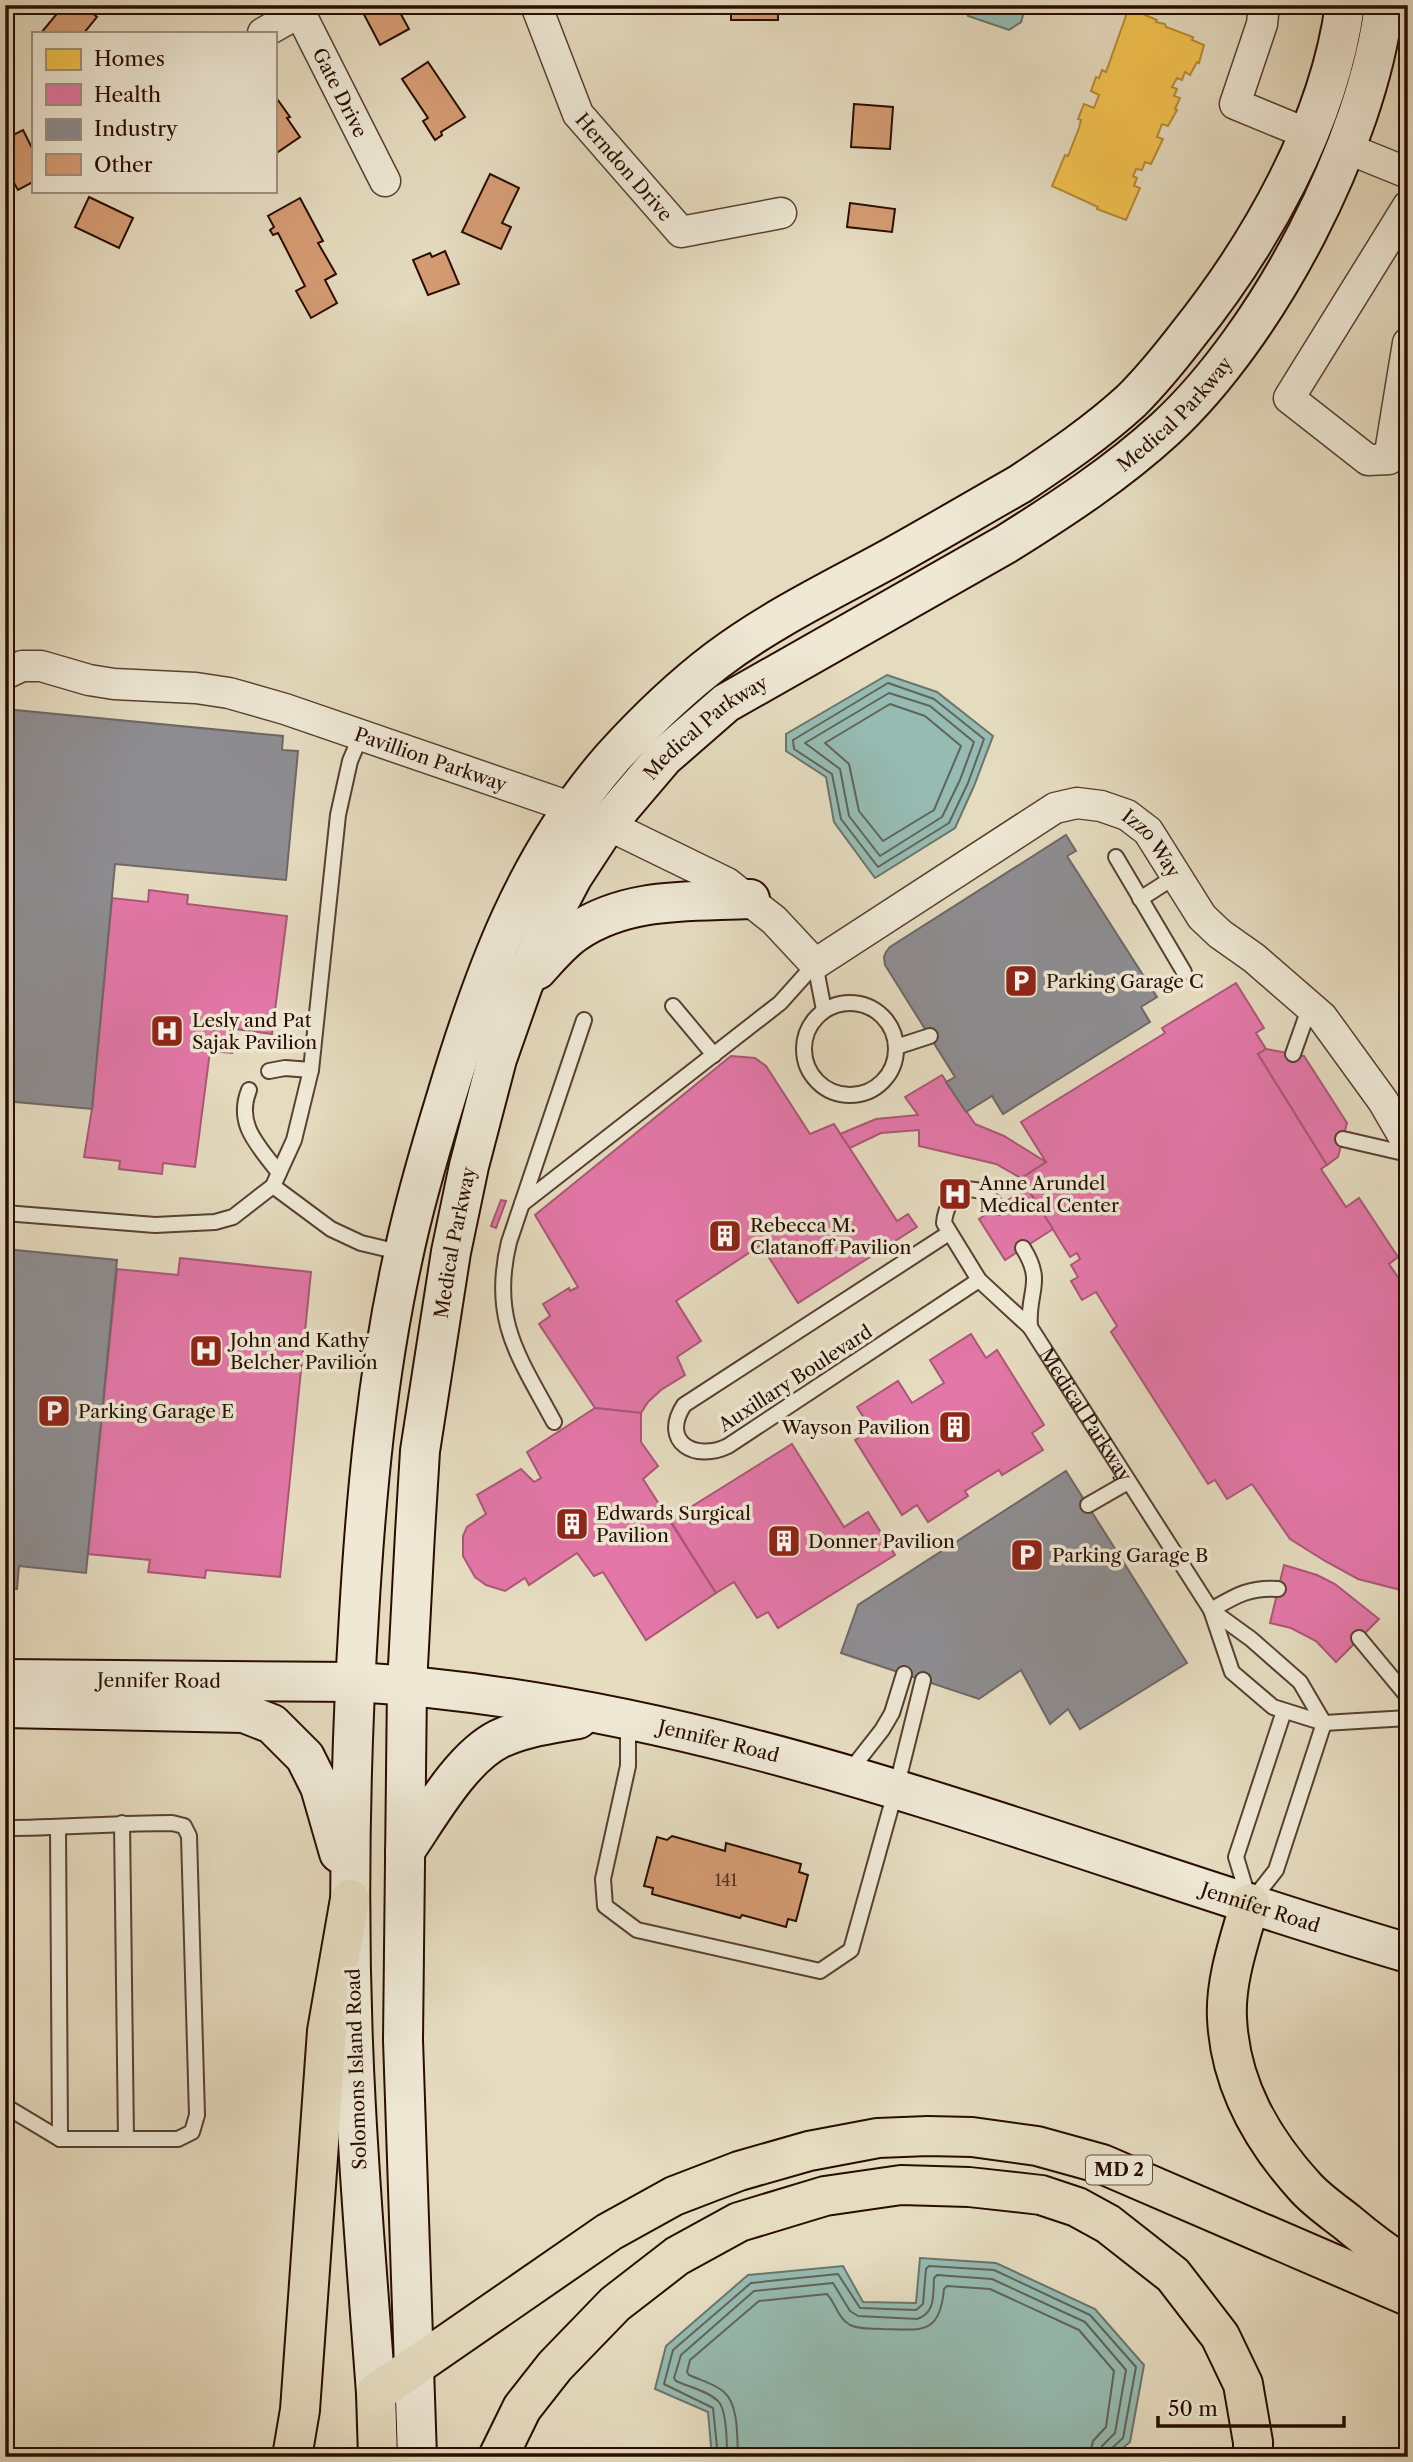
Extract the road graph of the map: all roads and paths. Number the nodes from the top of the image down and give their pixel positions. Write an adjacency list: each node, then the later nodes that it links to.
1 (536, 5): 12 (street, Herndon Drive)
2 (1264, 5): 7 (street)
3 (1345, 5): 7 (main road, Medical Parkway)
4 (1384, 5): 8 (main road, Medical Parkway)
5 (298, 9): 6 (street); 10 (street, Gate Drive)
6 (264, 32)
7 (1308, 134): 16 (main road, Medical Parkway)
8 (1346, 148): 9 (street); 17 (main road, Medical Parkway)
9 (1408, 173)
10 (385, 181)
11 (1408, 206): 13 (street)
12 (781, 213)
13 (1408, 343)
14 (5, 674): 15 (street, Pavillion Parkway)
15 (361, 735): 16 (street, Pavillion Parkway); 33 (lane)
16 (573, 808): 17 (street, Pavillion Parkway); 45 (main road, Medical Parkway)
17 (607, 824): 20 (street, Pavillion Parkway); 24 (main road, Medical Parkway)
18 (1116, 858): 21 (lane)
19 (1176, 876): 21 (lane); 22 (street, Izzo Way); 26 (street, Izzo Way)
20 (750, 899): 22 (street, Pavillion Parkway); 24 (main road)
21 (1140, 899): 23 (lane)
22 (815, 964): 27 (lane); 32 (lane)
23 (1184, 972)
24 (523, 985): 58 (main road, Medical Parkway)
25 (673, 1006): 32 (lane)
26 (1310, 1006): 31 (lane); 37 (street, Izzo Way)
27 (824, 1010): 30 (lane); 30 (lane)
28 (584, 1020): 40 (lane)
29 (930, 1036): 30 (lane)
30 (896, 1047)
31 (1293, 1054)
32 (714, 1055): 40 (lane)
33 (311, 1070): 34 (lane); 39 (lane)
34 (270, 1071)
35 (249, 1090): 39 (lane)
36 (1343, 1139): 38 (lane)
37 (1408, 1144)
38 (1408, 1154)
39 (276, 1180): 42 (lane); 45 (lane)
40 (522, 1204): 48 (lane)
41 (997, 1207): 43 (lane)
42 (5, 1213)
43 (949, 1233): 46 (lane, Medical Parkway); 46 (lane, Auxillary Boulevard)
44 (1023, 1248): 47 (lane)
45 (403, 1253): 57 (main road, Medical Parkway)
46 (979, 1280): 47 (lane, Medical Parkway)
47 (1030, 1327): 49 (lane, Medical Parkway)
48 (554, 1422)
49 (1129, 1482): 50 (lane); 52 (lane, Medical Parkway)
50 (1088, 1505)
51 (1278, 1589): 52 (lane)
52 (1210, 1610): 61 (lane, Medical Parkway); 64 (lane, Medical Parkway)
53 (1359, 1638): 59 (lane)
54 (904, 1674): 65 (lane)
55 (5, 1679): 57 (main road, Jennifer Road)
56 (923, 1681): 66 (lane)
57 (355, 1682): 58 (main road, Jennifer Road); 71 (main road, Solomons Island Road)
58 (407, 1685): 62 (main road, Jennifer Road); 70 (main road)
59 (1408, 1697)
60 (5, 1708): 71 (main road)
61 (1284, 1711): 64 (lane, Medical Parkway); 72 (lane)
62 (616, 1716): 65 (main road, Jennifer Road); 66 (lane); 70 (main road)
63 (1408, 1717): 64 (lane, Medical Parkway)
64 (1324, 1723): 72 (lane)
65 (846, 1774): 66 (main road, Jennifer Road)
66 (896, 1789): 72 (main road, Jennifer Road)
67 (122, 1823): 69 (lane); 76 (lane); 76 (lane)
68 (5, 1828): 69 (lane)
69 (58, 1828): 75 (lane)
70 (405, 1851): 79 (main road)
71 (350, 1899): 80 (main road, Solomons Island Road); 81 (highway)
72 (1250, 1903): 73 (main road, Jennifer Road); 77 (highway)
73 (1408, 1952)
74 (5, 2106): 75 (lane)
75 (60, 2138): 76 (lane)
76 (126, 2139)
77 (1408, 2267)
78 (1408, 2295): 79 (highway, MD 2)
79 (413, 2366): 80 (highway, MD 2); 83 (main road)
80 (376, 2393): 82 (highway, Solomons Island Road)
81 (292, 2457)
82 (378, 2457)
83 (417, 2457)
84 (498, 2457): 85 (highway)
85 (1253, 2457)

